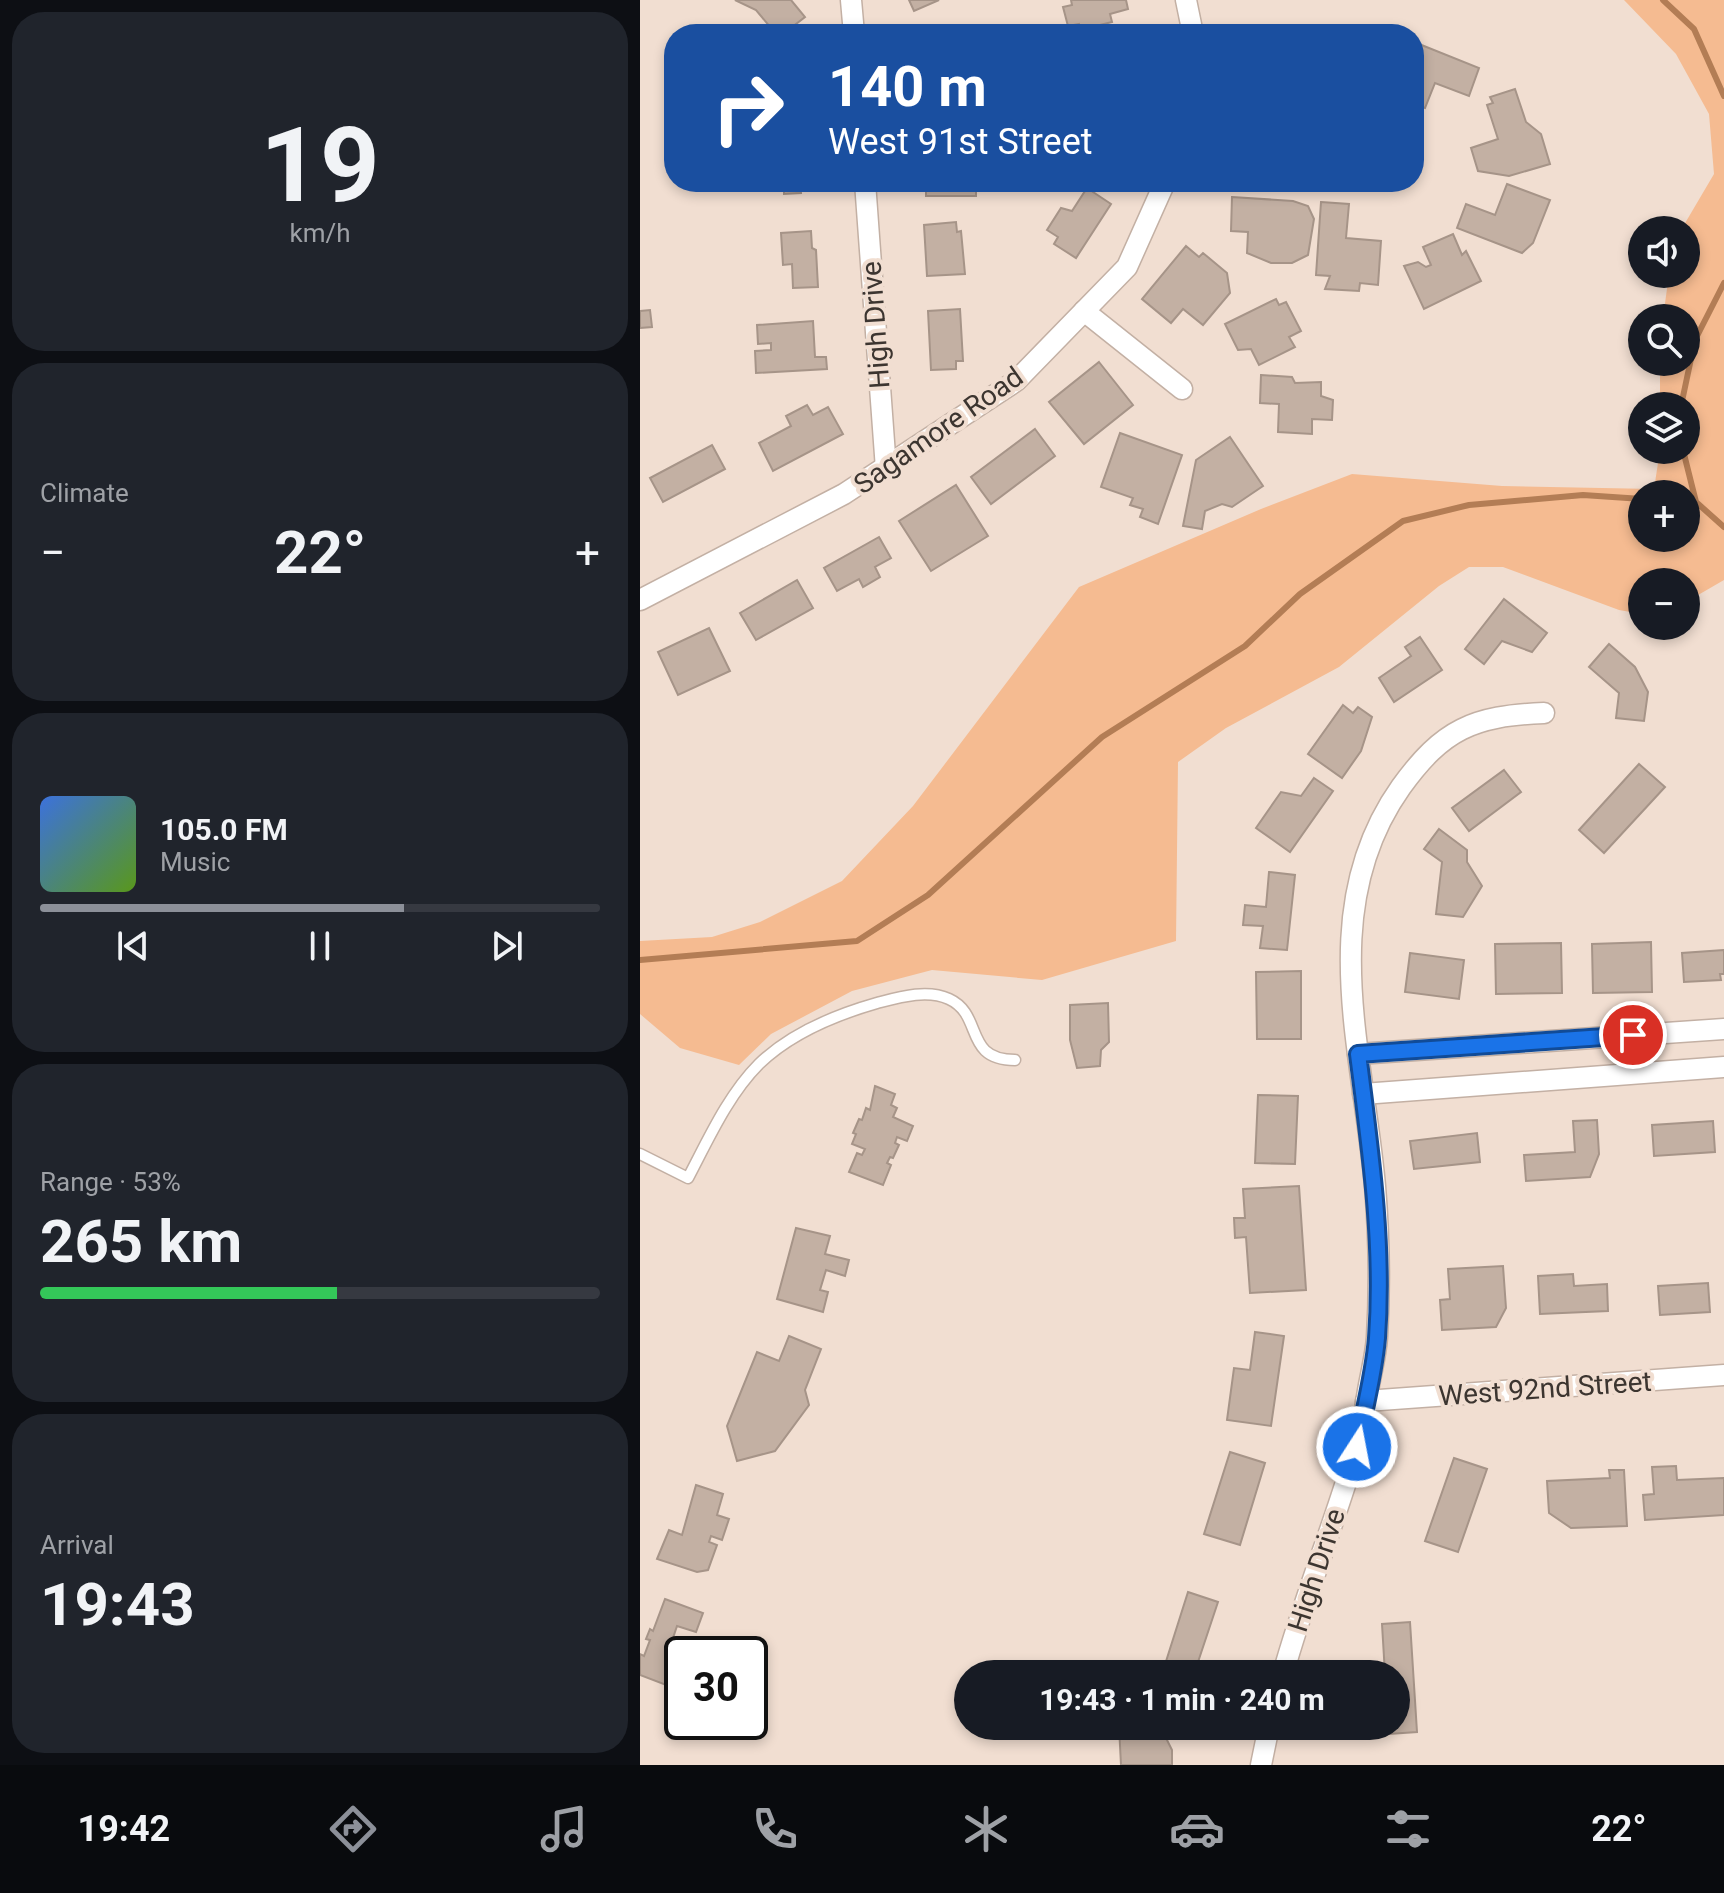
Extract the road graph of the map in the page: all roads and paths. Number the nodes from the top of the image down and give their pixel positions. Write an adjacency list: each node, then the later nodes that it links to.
1 (851, 0): 3 (street)
2 (1186, 0): 4 (street)
3 (853, 24)
4 (1191, 24)
5 (866, 192): 9 (street, High Drive)
6 (1161, 192): 7 (street, Sagamore Road)
7 (1084, 311): 8 (street); 9 (street, Sagamore Road)
8 (1182, 389)
9 (886, 469): 10 (street, Sagamore Road)
10 (640, 600)
11 (1544, 713): 13 (street, High Drive)
12 (1724, 1029): 13 (street)
13 (1358, 1054): 16 (street, High Drive)
14 (1015, 1060): 17 (lane)
15 (1724, 1067): 16 (street)
16 (1363, 1094): 19 (street, High Drive)
17 (640, 1154)
18 (1724, 1375): 19 (street, West 92nd Street)
19 (1366, 1401): 20 (street, High Drive)
20 (1287, 1660)
21 (1266, 1740): 22 (street)
22 (1261, 1765)

